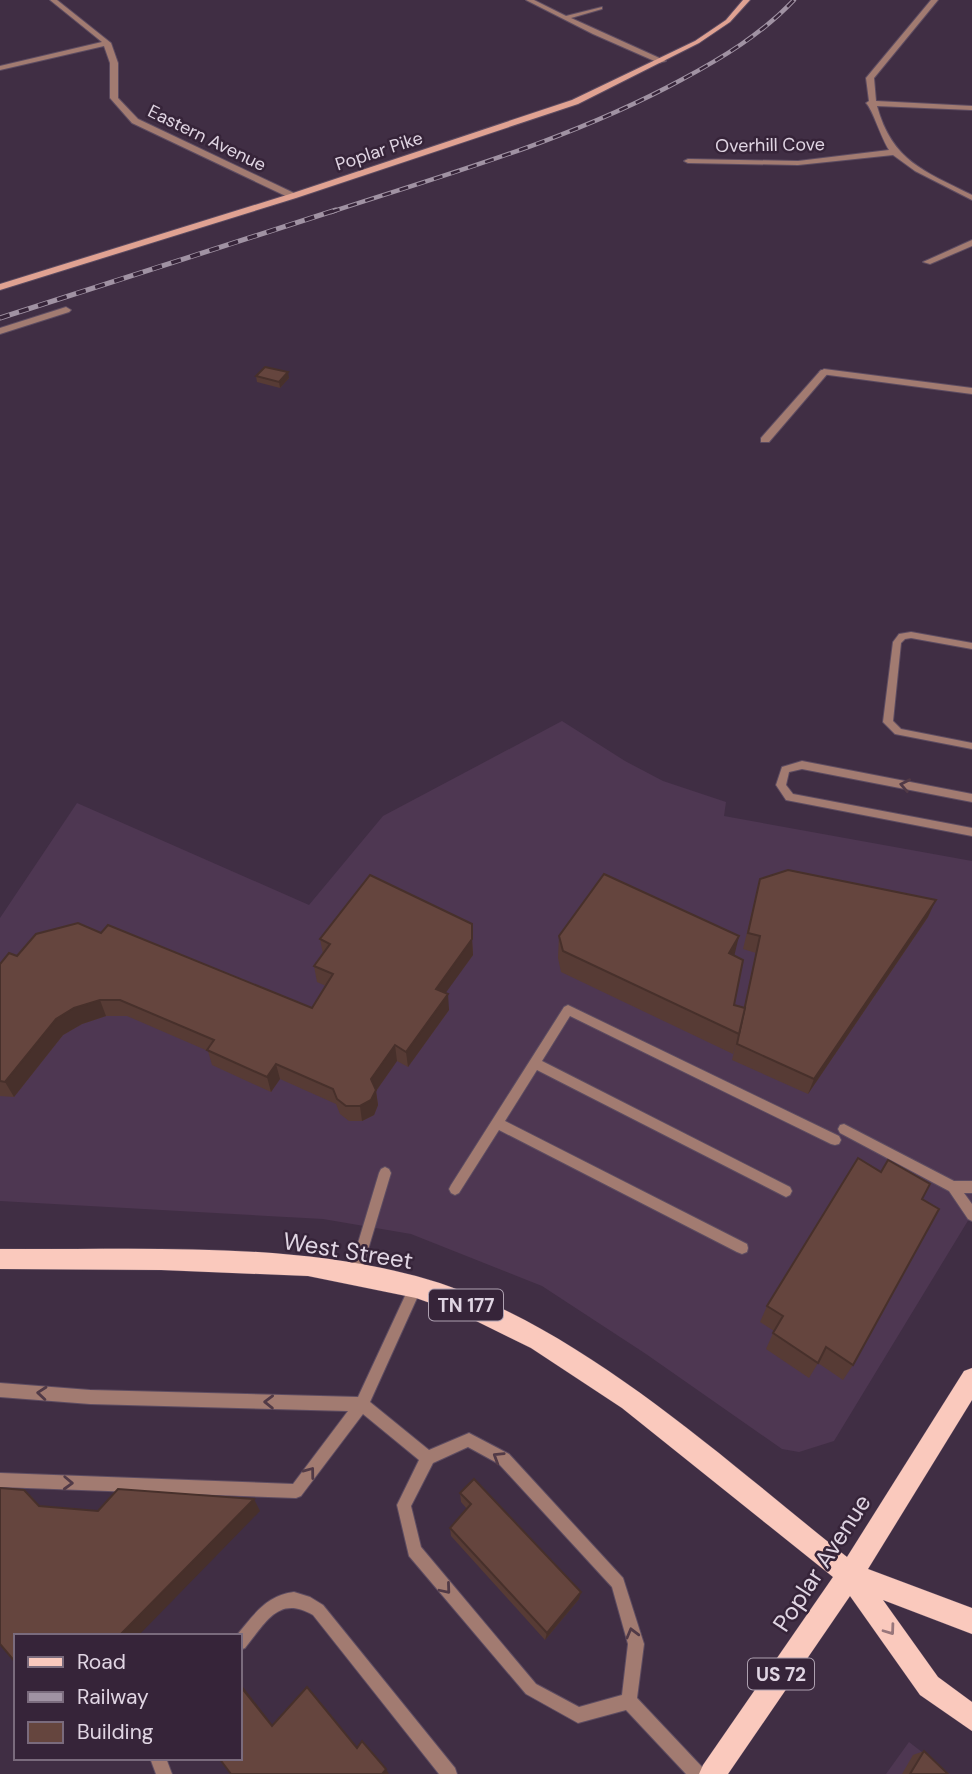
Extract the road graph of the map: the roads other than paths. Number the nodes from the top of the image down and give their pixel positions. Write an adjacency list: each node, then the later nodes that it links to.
1 (53, 0): 7 (street)
2 (529, 0): 6 (street)
3 (747, 0): 8 (main road, Poplar Pike)
4 (935, 0): 10 (street)
5 (600, 8): 6 (street)
6 (565, 18): 8 (street)
7 (107, 43): 9 (street); 14 (street, Eastern Avenue)
8 (662, 61): 14 (main road, Poplar Pike)
9 (0, 68)
10 (870, 103): 11 (street); 12 (street)
11 (972, 108)
12 (894, 152): 13 (street, Overhill Cove); 15 (street)
13 (688, 161)
14 (293, 196): 18 (main road, Poplar Pike)
15 (972, 198)
16 (972, 243): 17 (street)
17 (926, 262)
18 (0, 287)
19 (66, 310): 20 (street)
20 (0, 331)
21 (972, 391): 22 (street)
22 (765, 440)
23 (972, 646): 24 (lane)
24 (972, 746)
25 (972, 798): 26 (lane, one-way to 26)
26 (972, 832)
27 (534, 1063): 28 (lane); 30 (lane); 35 (lane)
28 (497, 1123): 34 (lane); 37 (lane)
29 (844, 1129): 33 (lane)
30 (835, 1140)
31 (385, 1173): 39 (lane)
32 (972, 1187): 33 (lane)
33 (953, 1188): 36 (lane)
34 (456, 1189)
35 (786, 1191)
36 (972, 1214)
37 (743, 1248)
38 (0, 1259): 39 (main road, West Street / TN 177)
39 (355, 1273): 40 (main road, West Street / TN 177)
40 (416, 1287): 43 (lane); 46 (main road, West Street / TN 177)
41 (972, 1379): 46 (main road, Poplar Avenue / US 72)
42 (0, 1390): 43 (lane, one-way to 42)
43 (362, 1404): 44 (lane); 45 (lane, one-way to 43)
44 (428, 1458): 49 (lane, one-way to 44); 49 (lane, one-way to 49)
45 (0, 1480)
46 (850, 1575): 47 (main road); 50 (main road, one-way to 50); 53 (main road, Poplar Avenue / US 72)
47 (972, 1621)
48 (242, 1641): 51 (lane)
49 (629, 1701): 52 (lane)
50 (972, 1718)
51 (449, 1774)
52 (697, 1774)
53 (712, 1774)

